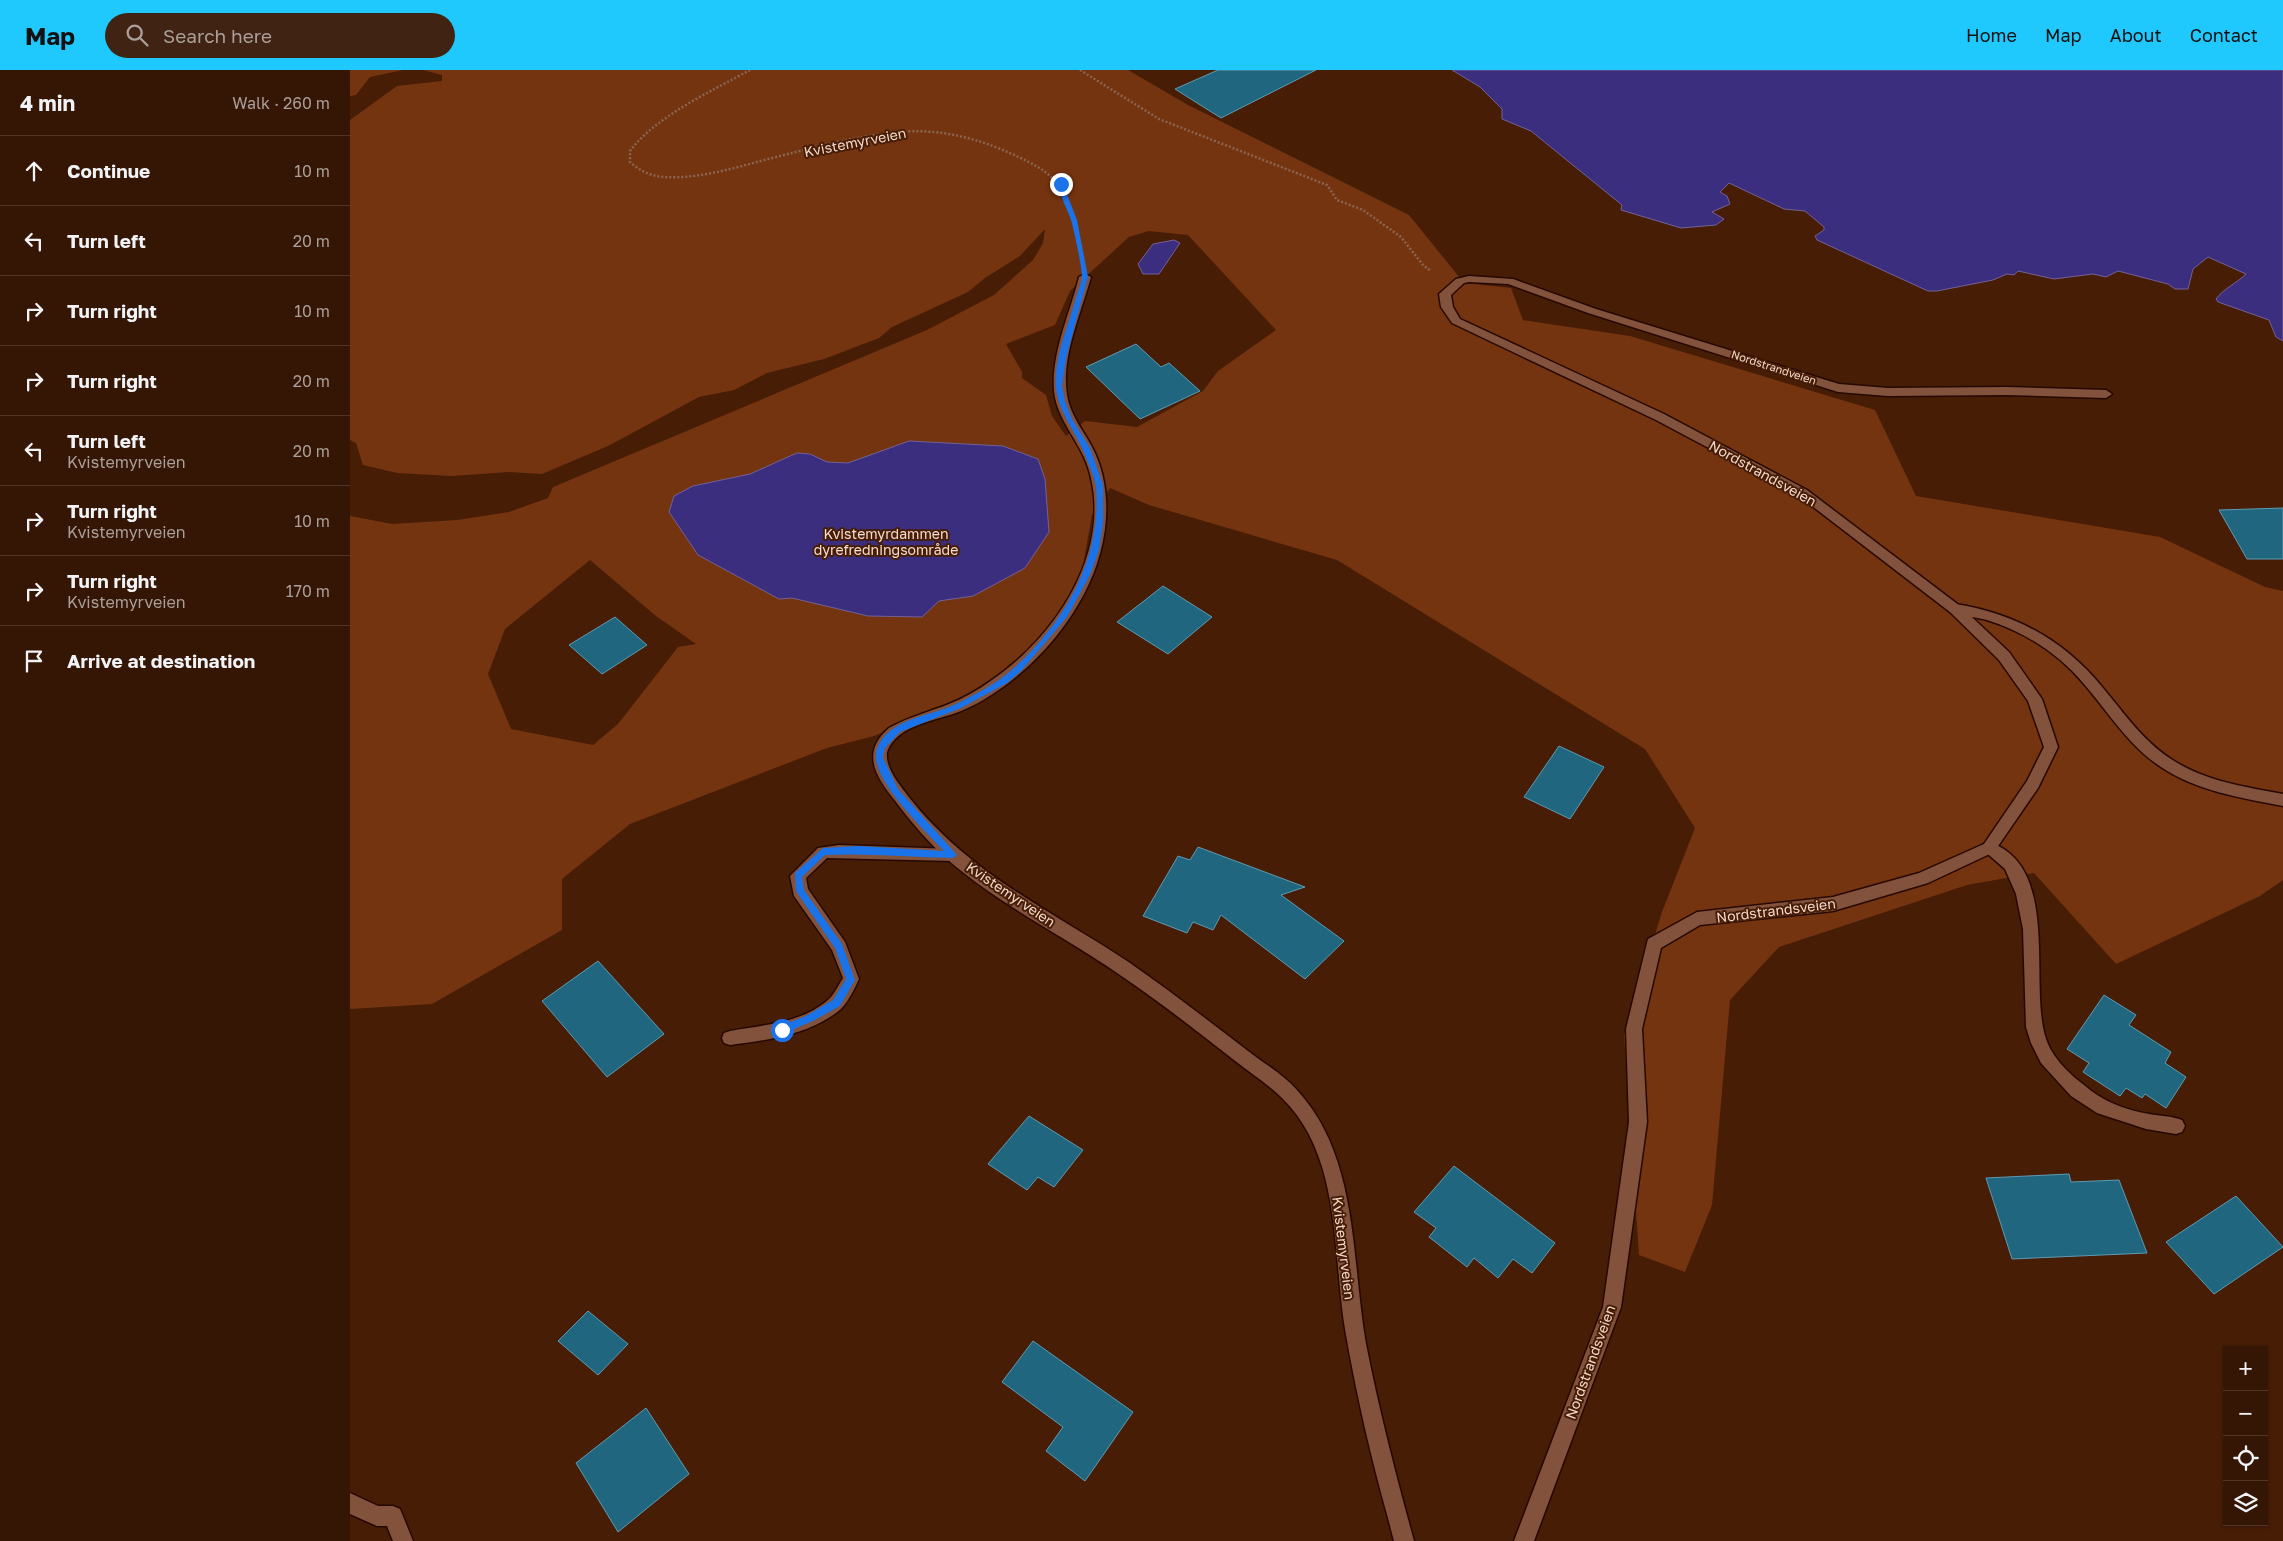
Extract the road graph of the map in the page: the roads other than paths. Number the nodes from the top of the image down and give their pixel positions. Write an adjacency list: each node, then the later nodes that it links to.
1 (1085, 277): 7 (street, Kvistemyrveien)
2 (1455, 285): 3 (street, Nordstrandveien); 4 (street, Nordstrandsveien)
3 (2106, 394)
4 (1955, 609): 5 (street); 6 (street, Nordstrandsveien)
5 (2283, 800)
6 (1989, 848): 9 (street); 13 (street, Nordstrandsveien)
7 (953, 855): 8 (street); 12 (street, Kvistemyrveien)
8 (730, 1038)
9 (2176, 1126)
10 (350, 1503): 11 (street)
11 (403, 1541)
12 (1404, 1541)
13 (1524, 1541)

